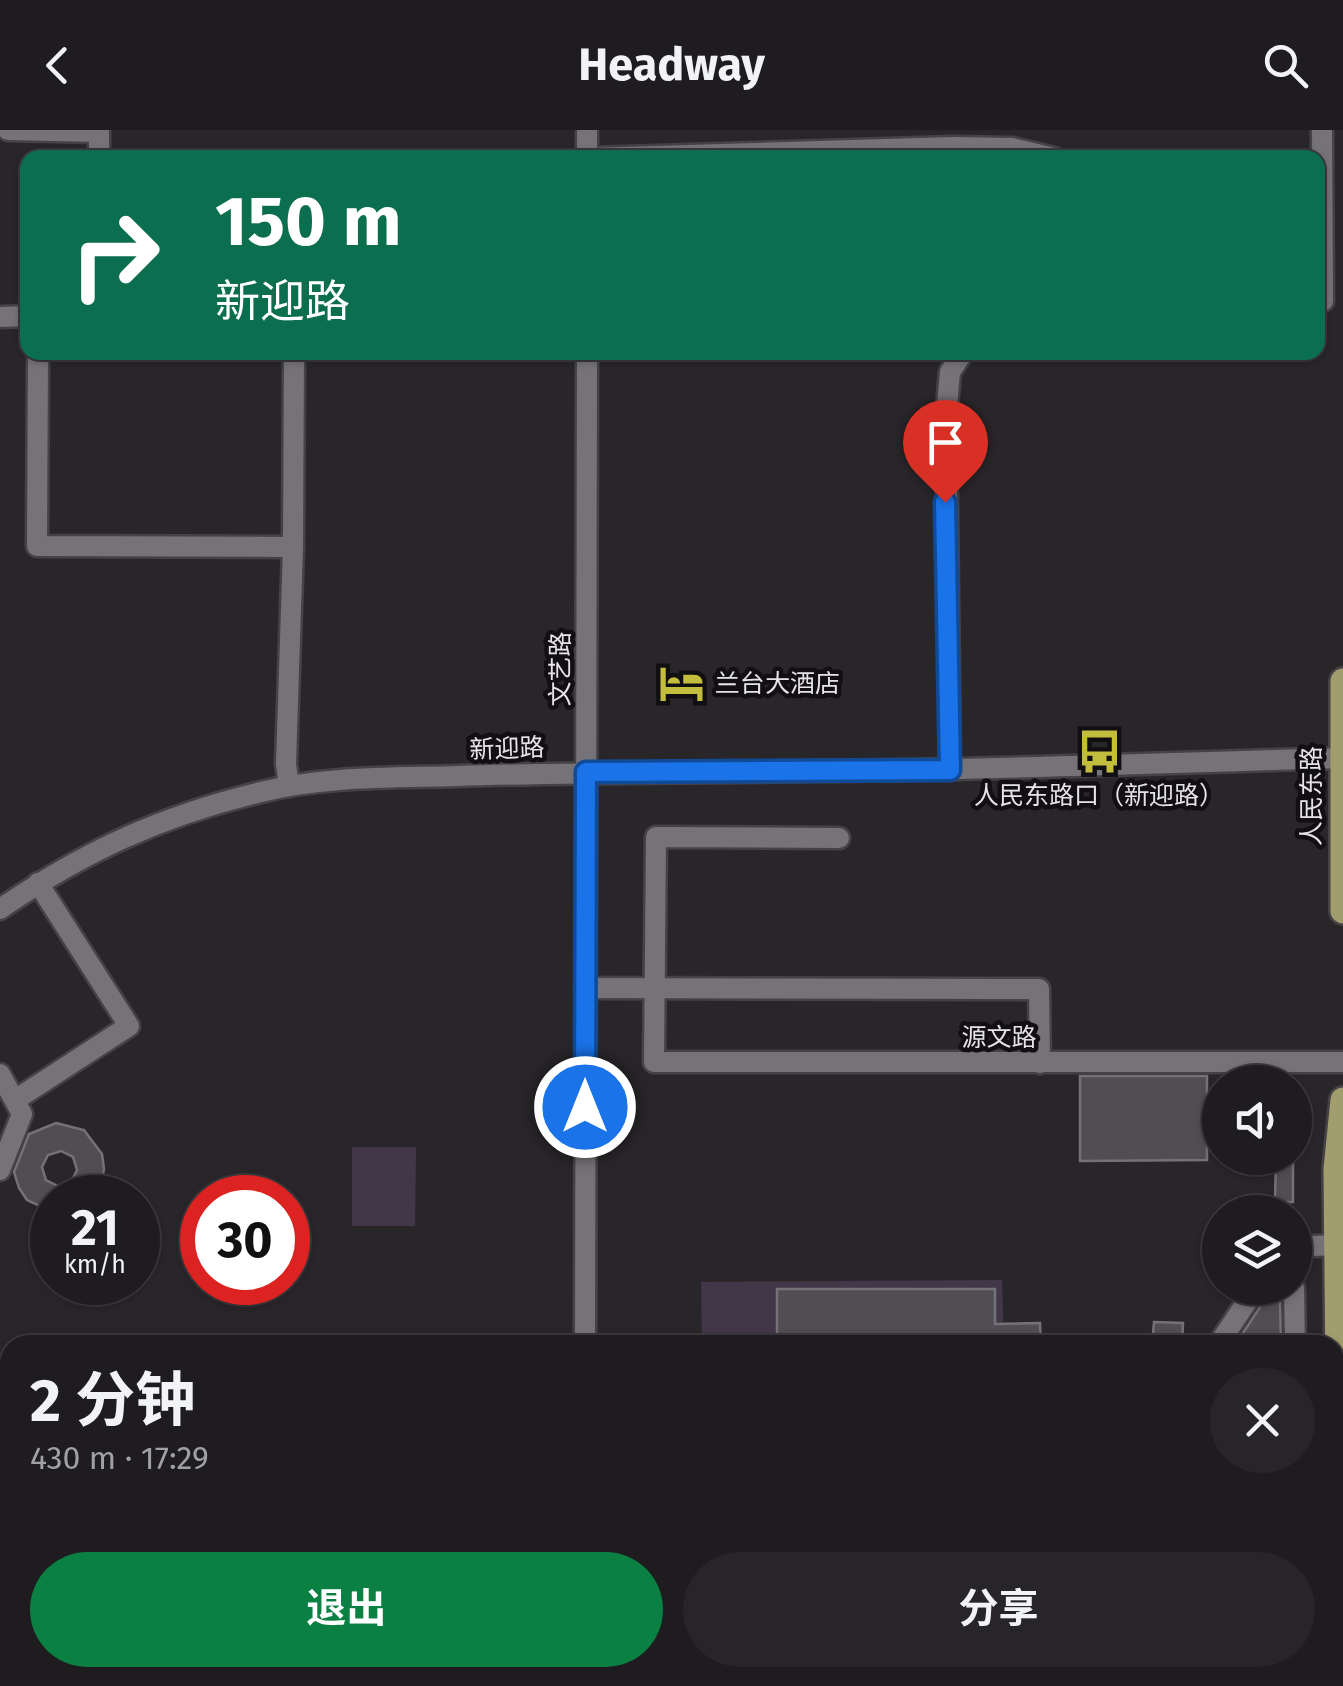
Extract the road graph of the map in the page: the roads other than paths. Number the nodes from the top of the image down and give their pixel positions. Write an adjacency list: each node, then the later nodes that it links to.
1 (8, 130): 2 (street)
2 (99, 131)
3 (934, 139): 4 (street); 5 (street)
4 (734, 150)
5 (1020, 150)
6 (38, 360): 10 (street)
7 (294, 360): 10 (street)
8 (587, 360): 14 (street, 文艺路)
9 (958, 360): 13 (street)
10 (293, 546): 15 (street)
11 (1343, 681): 12 (main road, 人民东路)
12 (1342, 758): 13 (street, 新迎路); 19 (main road, 人民东路)
13 (950, 770): 14 (street, 新迎路)
14 (586, 772): 15 (street, 新迎路); 20 (street, 文艺路)
15 (289, 786): 17 (street, 新迎路)
16 (839, 838): 21 (street)
17 (38, 883): 18 (street, 新迎路); 25 (street)
18 (0, 909)
19 (1343, 912)
20 (586, 988): 21 (street); 32 (street, 文艺路)
21 (655, 988): 23 (street); 23 (street, 源文路)
22 (1343, 1062): 23 (street, 源文路)
23 (1040, 1063)
24 (0, 1074): 25 (street)
25 (15, 1100): 27 (street)
26 (1343, 1100): 28 (main road)
27 (0, 1170)
28 (1337, 1244): 29 (street); 35 (main road)
29 (1312, 1246)
30 (1245, 1305): 33 (street)
31 (1294, 1305): 34 (street)
32 (585, 1335)
33 (1225, 1335)
34 (1294, 1335)
35 (1337, 1335)

